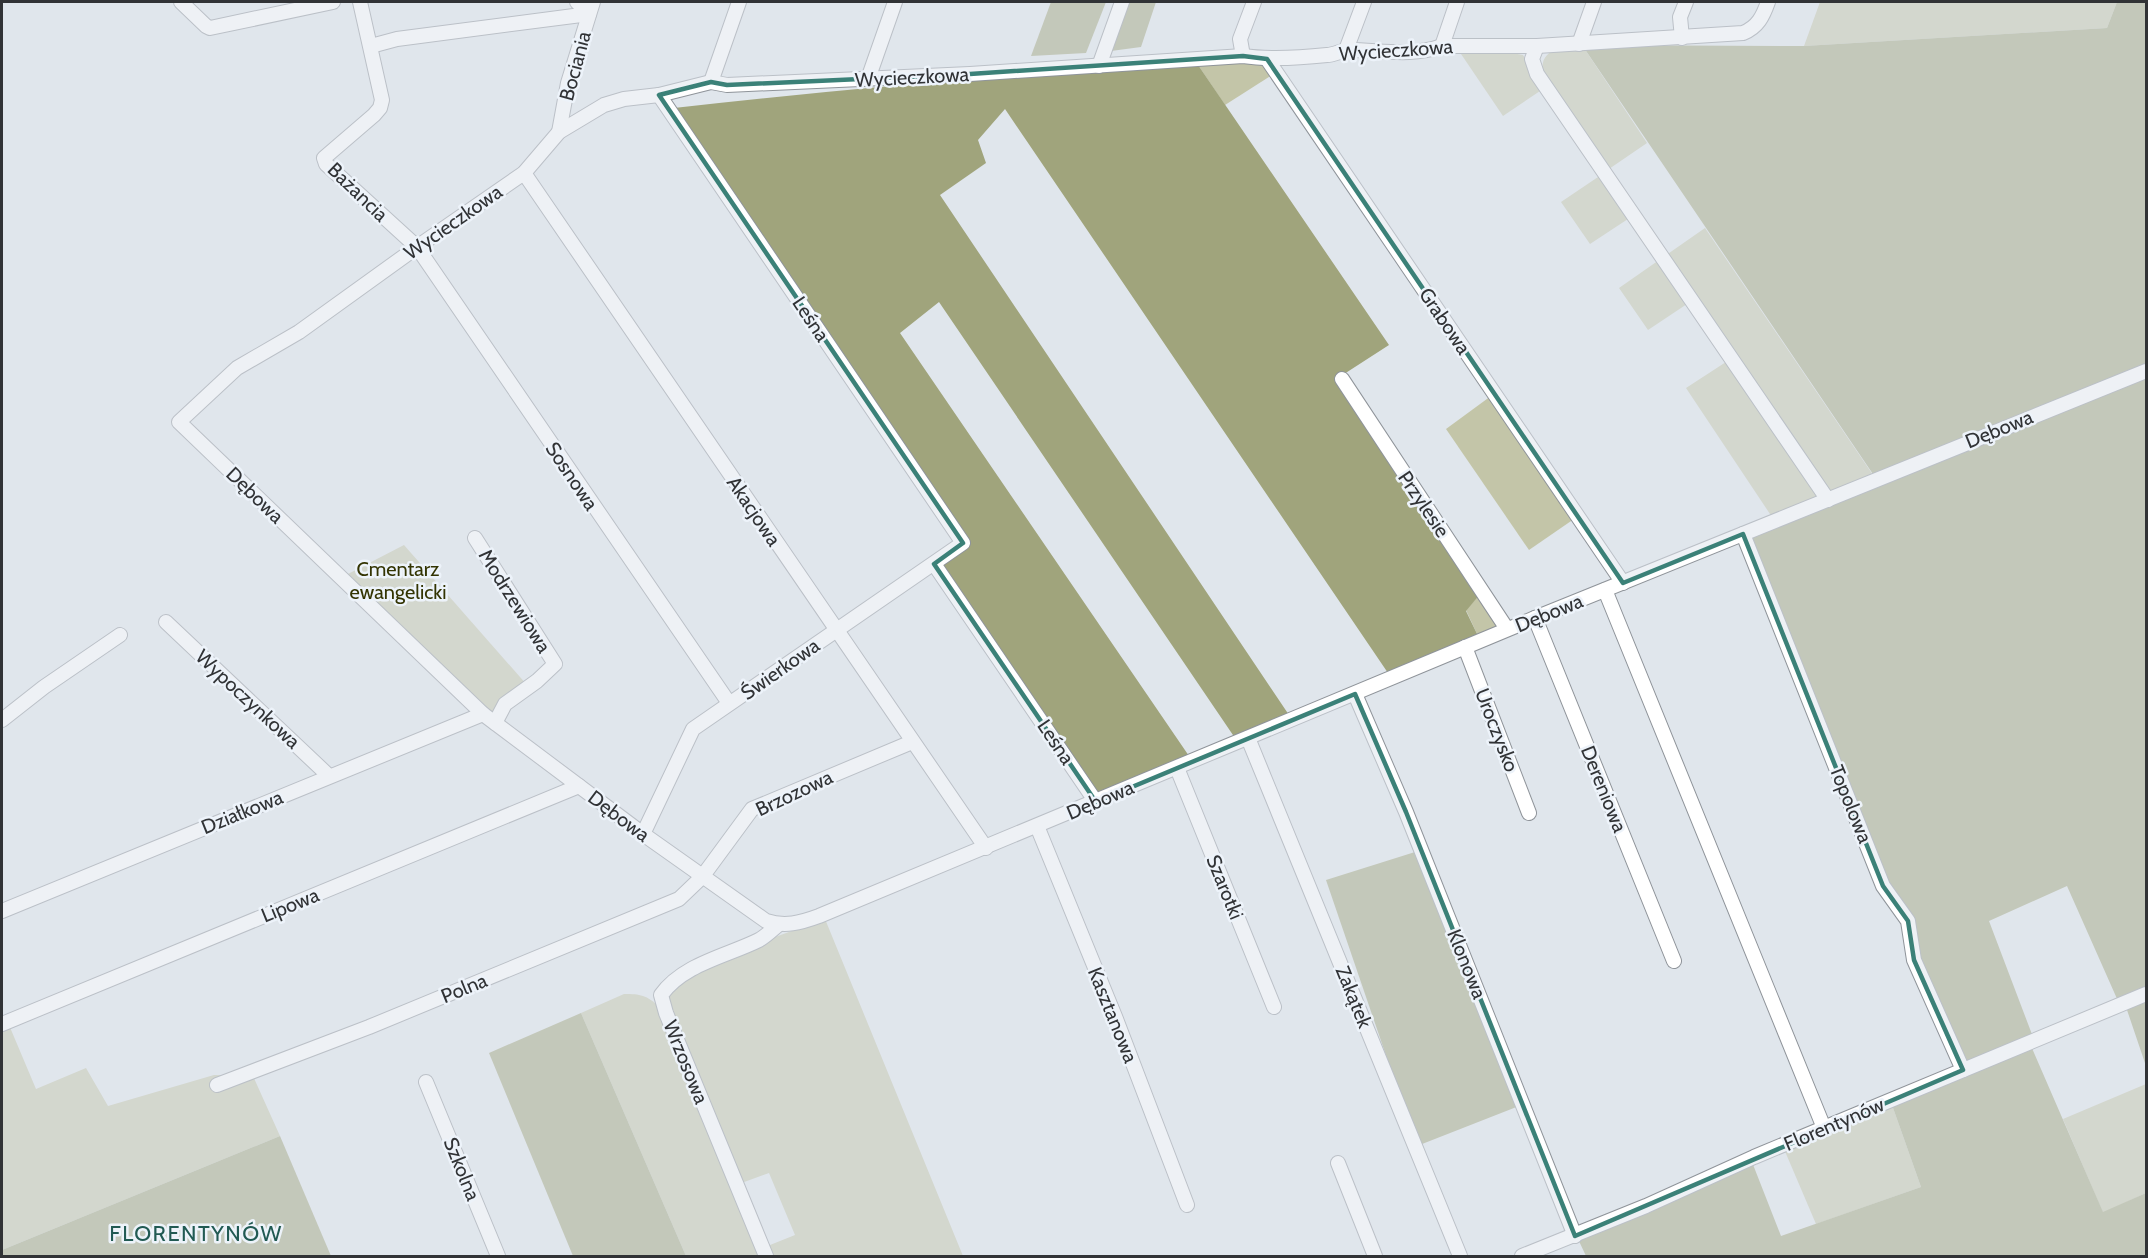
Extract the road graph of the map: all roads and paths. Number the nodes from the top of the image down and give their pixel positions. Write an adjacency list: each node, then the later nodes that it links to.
1 (181, 2): 2 (street)
2 (333, 2)
3 (360, 2): 17 (street, Bażancia)
4 (577, 2): 14 (street)
5 (739, 2): 25 (street)
6 (895, 2): 24 (street)
7 (1122, 2): 23 (street)
8 (1254, 2): 21 (street)
9 (1364, 2): 20 (street)
10 (1457, 2): 18 (street)
11 (1594, 2): 16 (street)
12 (1686, 2): 15 (street)
13 (1768, 2): 15 (street, Wycieczkowa)
14 (591, 8): 17 (street); 27 (street, Bociania)
15 (1682, 38): 16 (street, Wycieczkowa)
16 (1579, 44): 19 (street, Wycieczkowa)
17 (371, 46): 29 (street, Bażancia)
18 (1442, 46): 19 (street, Wycieczkowa); 20 (street, Wycieczkowa)
19 (1537, 46): 33 (street)
20 (1346, 50): 22 (street, Wycieczkowa)
21 (1243, 56): 22 (street, Wycieczkowa); 23 (street, Wycieczkowa)
22 (1267, 59): 38 (street, Grabowa)
23 (1099, 66): 24 (street, Wycieczkowa)
24 (868, 79): 25 (street, Wycieczkowa)
25 (711, 82): 26 (street, Wycieczkowa)
26 (659, 95): 27 (street, Wycieczkowa); 36 (street, Leśna)
27 (559, 132): 28 (street, Wycieczkowa)
28 (524, 173): 29 (street, Wycieczkowa); 42 (street, Akacjowa)
29 (417, 247): 32 (street, Wycieczkowa); 47 (street, Sosnowa)
30 (2146, 371): 33 (street, Dębowa)
31 (1342, 379): 43 (street, Przylesie)
32 (179, 423): 48 (street, Dębowa)
33 (1828, 500): 34 (street, Dębowa)
34 (1743, 534): 38 (street, Dębowa); 68 (street, Topolowa)
35 (475, 538): 50 (street, Modrzewiowa)
36 (963, 543): 37 (street, Świerkowa)
37 (934, 564): 42 (street, Świerkowa); 56 (street, Leśna)
38 (1623, 583): 39 (street, Dębowa)
39 (1605, 590): 40 (street, Dębowa); 71 (street)
40 (1535, 618): 43 (street, Dębowa); 64 (street, Dereniowa)
41 (166, 622): 54 (street, Wypoczynkowa)
42 (836, 630): 47 (street, Świerkowa); 52 (street, Akacjowa)
43 (1507, 630): 45 (street, Dębowa)
44 (120, 635): 49 (street)
45 (1465, 647): 46 (street, Dębowa); 57 (street, Uroczysko)
46 (1354, 694): 51 (street, Dębowa); 74 (street, Klonowa)
47 (729, 704): 59 (street, Świerkowa)
48 (483, 714): 50 (street, Dębowa); 54 (street, Działkowa)
49 (2, 720)
50 (495, 723): 55 (street, Dębowa)
51 (1248, 738): 53 (street, Dębowa); 78 (street, Zakątek)
52 (912, 742): 60 (street, Akacjowa); 61 (street, Brzozowa)
53 (1177, 768): 56 (street, Dębowa); 66 (street, Szarotki)
54 (329, 776): 62 (street, Działkowa)
55 (579, 786): 59 (street, Dębowa); 67 (street, Lipowa)
56 (1096, 802): 58 (street, Dębowa)
57 (1529, 813)
58 (1037, 826): 60 (street, Dębowa); 73 (street, Kasztanowa)
59 (643, 834): 61 (street, Dębowa)
60 (986, 848): 63 (street, Dębowa)
61 (702, 877): 63 (street, Dębowa); 70 (street, Polna)
62 (2, 911)
63 (778, 925): 76 (street, Wrzosowa)
64 (1674, 961)
65 (2146, 994): 68 (street, Florentynów)
66 (1274, 1007)
67 (2, 1024)
68 (1963, 1070): 71 (street, Florentynów)
69 (426, 1082): 75 (street, Szkolna)
70 (217, 1085)
71 (1824, 1128): 74 (street, Florentynów)
72 (1338, 1163): 77 (street)
73 (1187, 1205)
74 (1575, 1236): 79 (street, Florentynów)
75 (498, 1257)
76 (766, 1257)
77 (1375, 1257)
78 (1460, 1257)
79 (1522, 1257)

